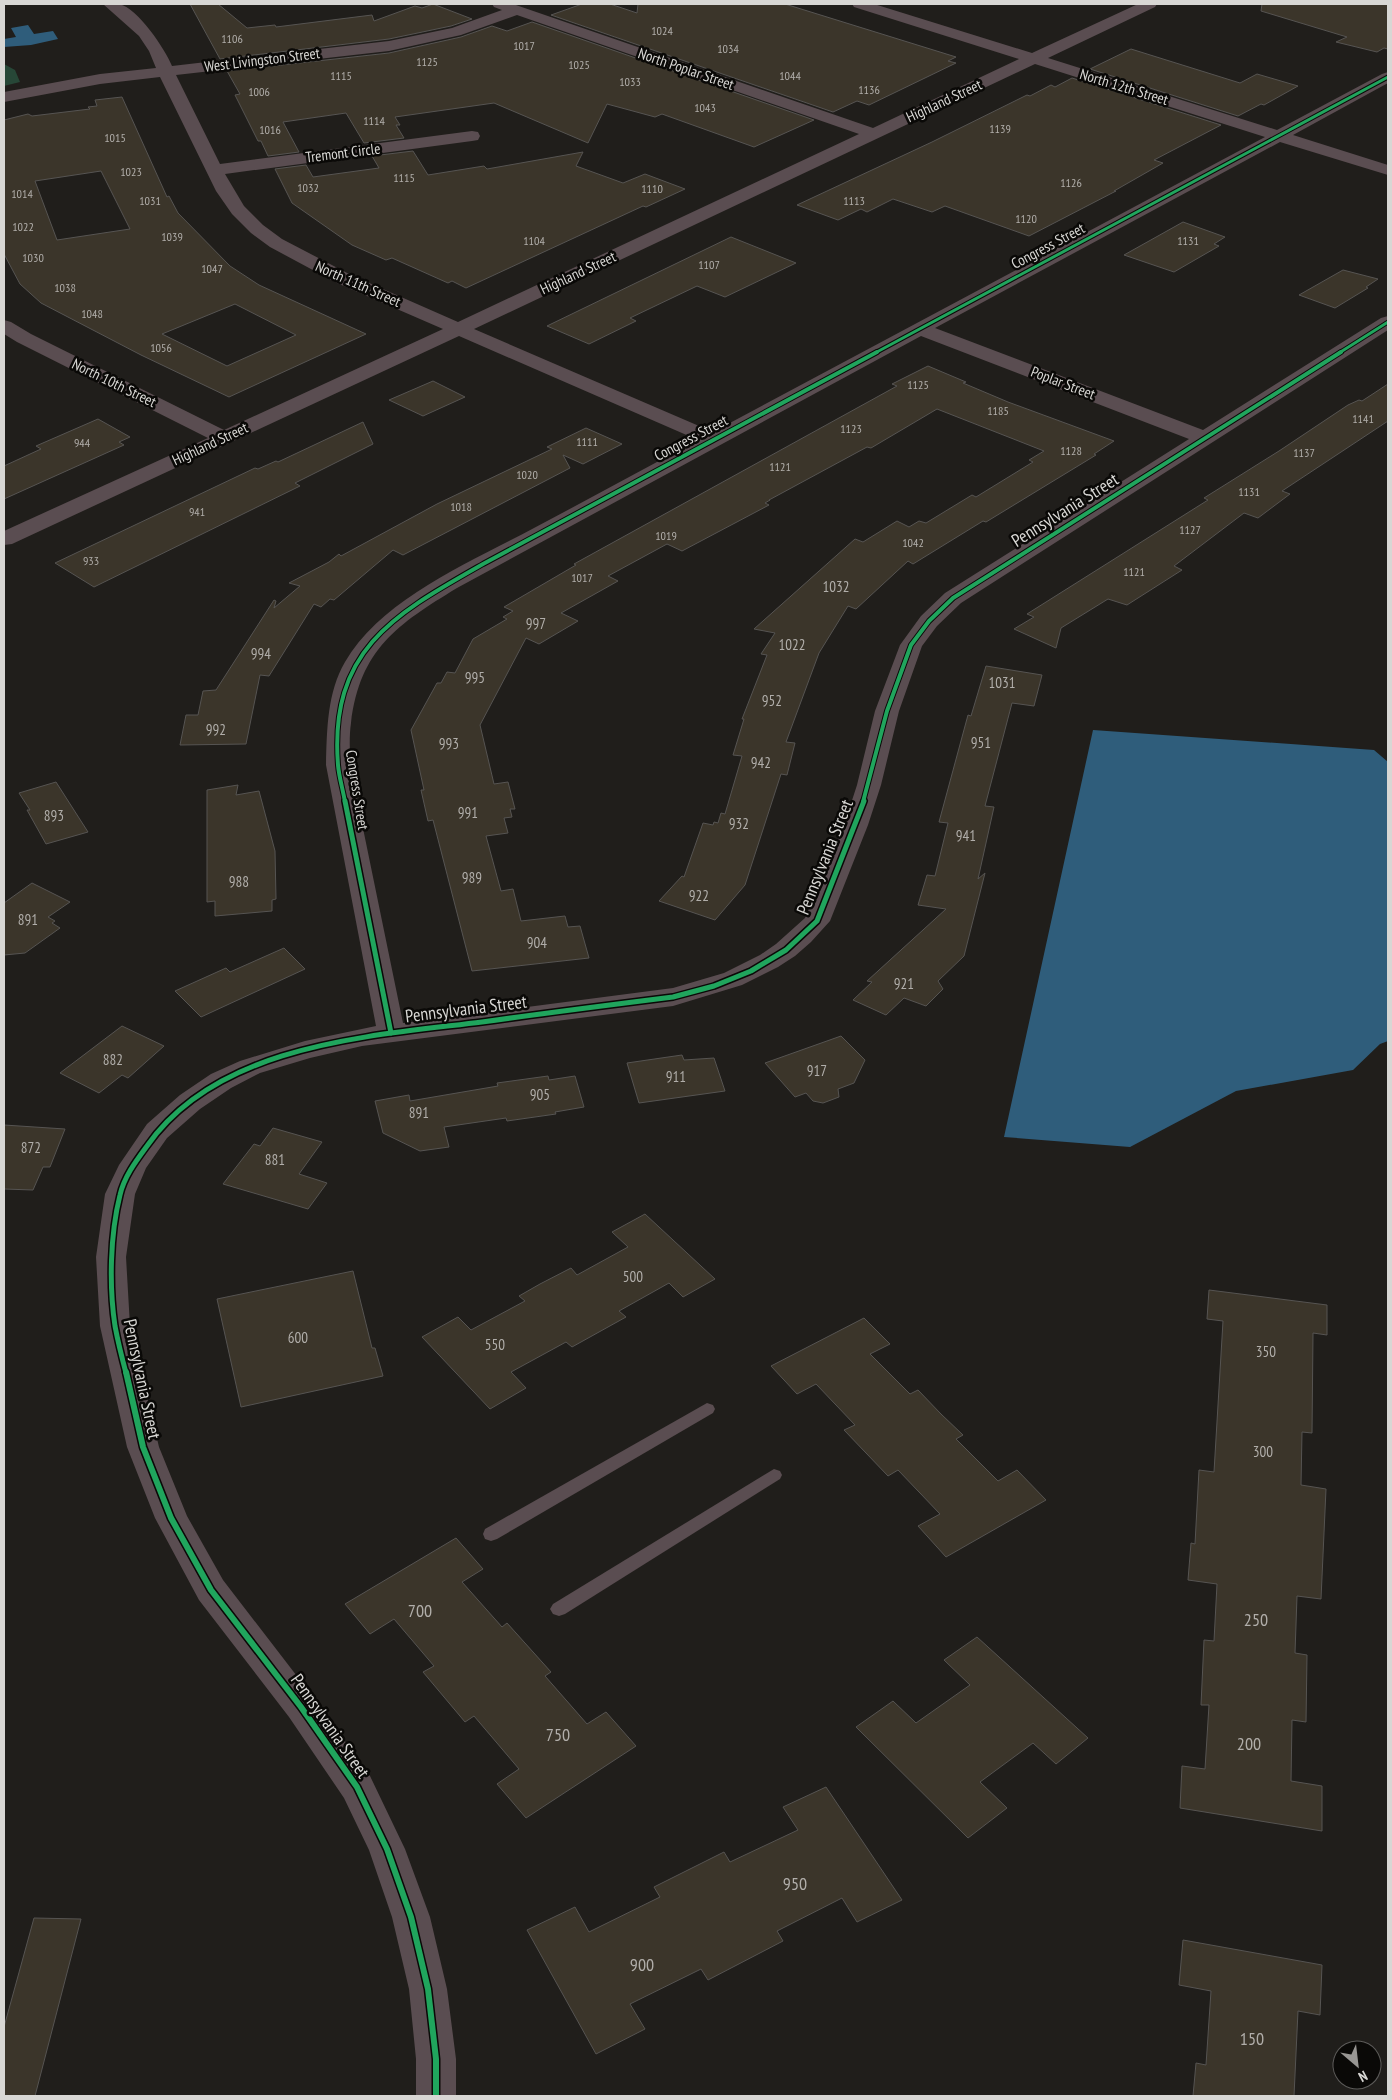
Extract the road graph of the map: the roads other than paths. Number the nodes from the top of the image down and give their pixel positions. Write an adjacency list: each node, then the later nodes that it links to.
1 (110, 4): 7 (street, North 11th Street)
2 (498, 4): 5 (street, North Poplar Street)
3 (860, 4): 6 (street, North 12th Street)
4 (1150, 4): 6 (street, Highland Street)
5 (517, 10): 7 (street, West Livingston Street); 10 (street, North Poplar Street)
6 (1034, 59): 10 (street, Highland Street); 12 (street, North 12th Street)
7 (166, 72): 9 (street, West Livingston Street); 13 (street, North 11th Street)
8 (1388, 77): 12 (street, Congress Street)
9 (4, 97)
10 (875, 134): 17 (street, Highland Street)
11 (472, 136): 13 (street, Tremont Circle)
12 (1279, 136): 14 (street, North 12th Street); 18 (street, Congress Street)
13 (215, 170): 17 (street, North 11th Street)
14 (1388, 170)
15 (1388, 322): 22 (street, Pennsylvania Street)
16 (4, 326): 19 (street, North 10th Street)
17 (458, 329): 21 (street, Highland Street); 23 (street, North 11th Street)
18 (920, 329): 22 (street, Poplar Street); 23 (street, Congress Street)
19 (24, 338): 20 (street); 21 (street, North 10th Street)
20 (4, 347)
21 (224, 438): 24 (street, Highland Street)
22 (1205, 438): 25 (street, Pennsylvania Street)
23 (715, 440): 25 (street, Congress Street)
24 (4, 539)
25 (391, 1033): 30 (street, Pennsylvania Street)
26 (707, 1409): 28 (lane)
27 (774, 1475): 29 (lane)
28 (491, 1534)
29 (559, 1609)
30 (436, 2096)

